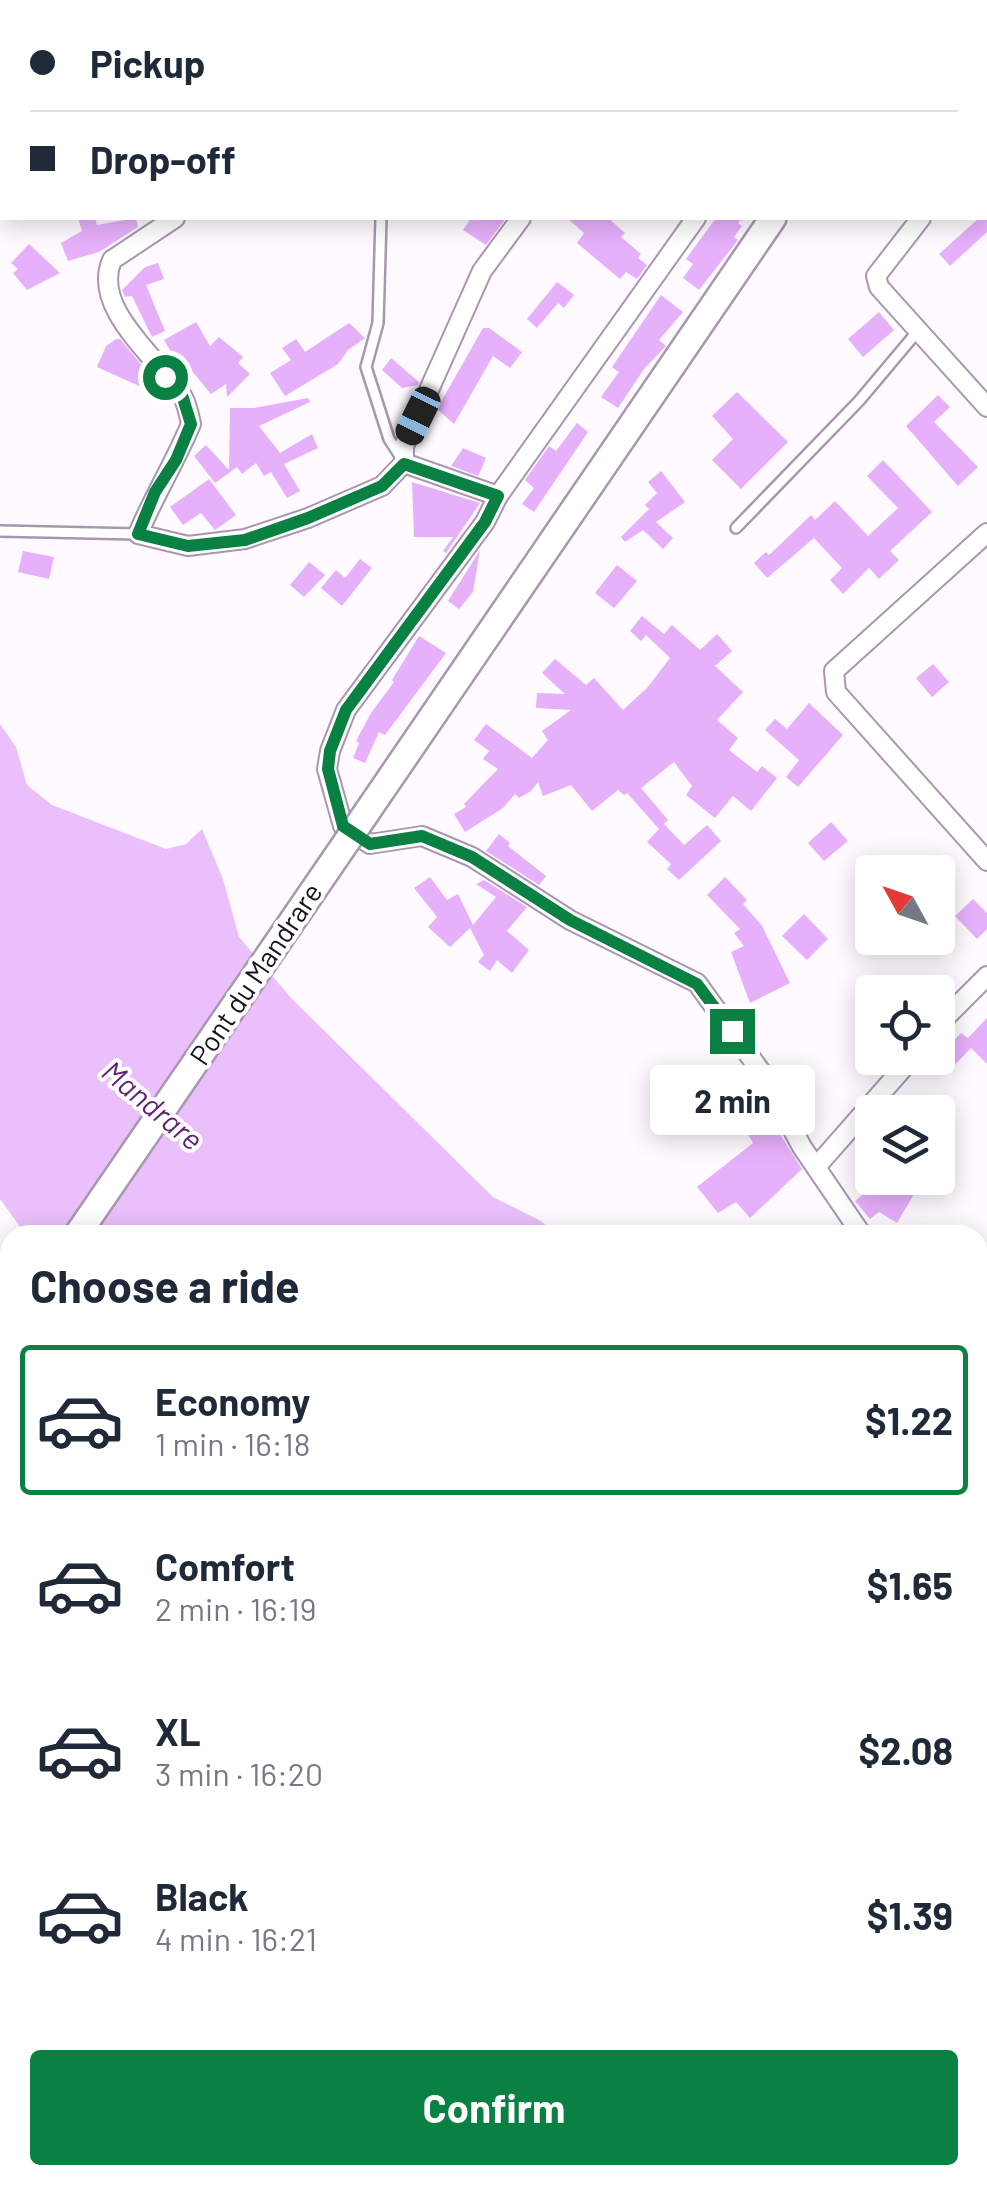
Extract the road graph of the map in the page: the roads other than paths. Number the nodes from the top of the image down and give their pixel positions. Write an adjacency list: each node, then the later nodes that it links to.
1 (172, 220): 14 (street)
2 (381, 220): 9 (lane)
3 (520, 220): 9 (street)
4 (695, 220): 10 (street)
5 (773, 220): 20 (main road, Pont du Mandrare, bridge)
6 (918, 220): 7 (street)
7 (918, 330): 8 (street); 11 (lane)
8 (987, 406)
9 (404, 464): 10 (street); 14 (street)
10 (498, 496): 19 (street)
11 (736, 528)
12 (0, 531): 14 (lane)
13 (987, 533): 15 (street)
14 (138, 534)
15 (987, 861)
16 (987, 976): 17 (street)
17 (955, 1008)
18 (897, 1075): 19 (street)
19 (816, 1167): 21 (street)
20 (84, 1225)
21 (855, 1225)

